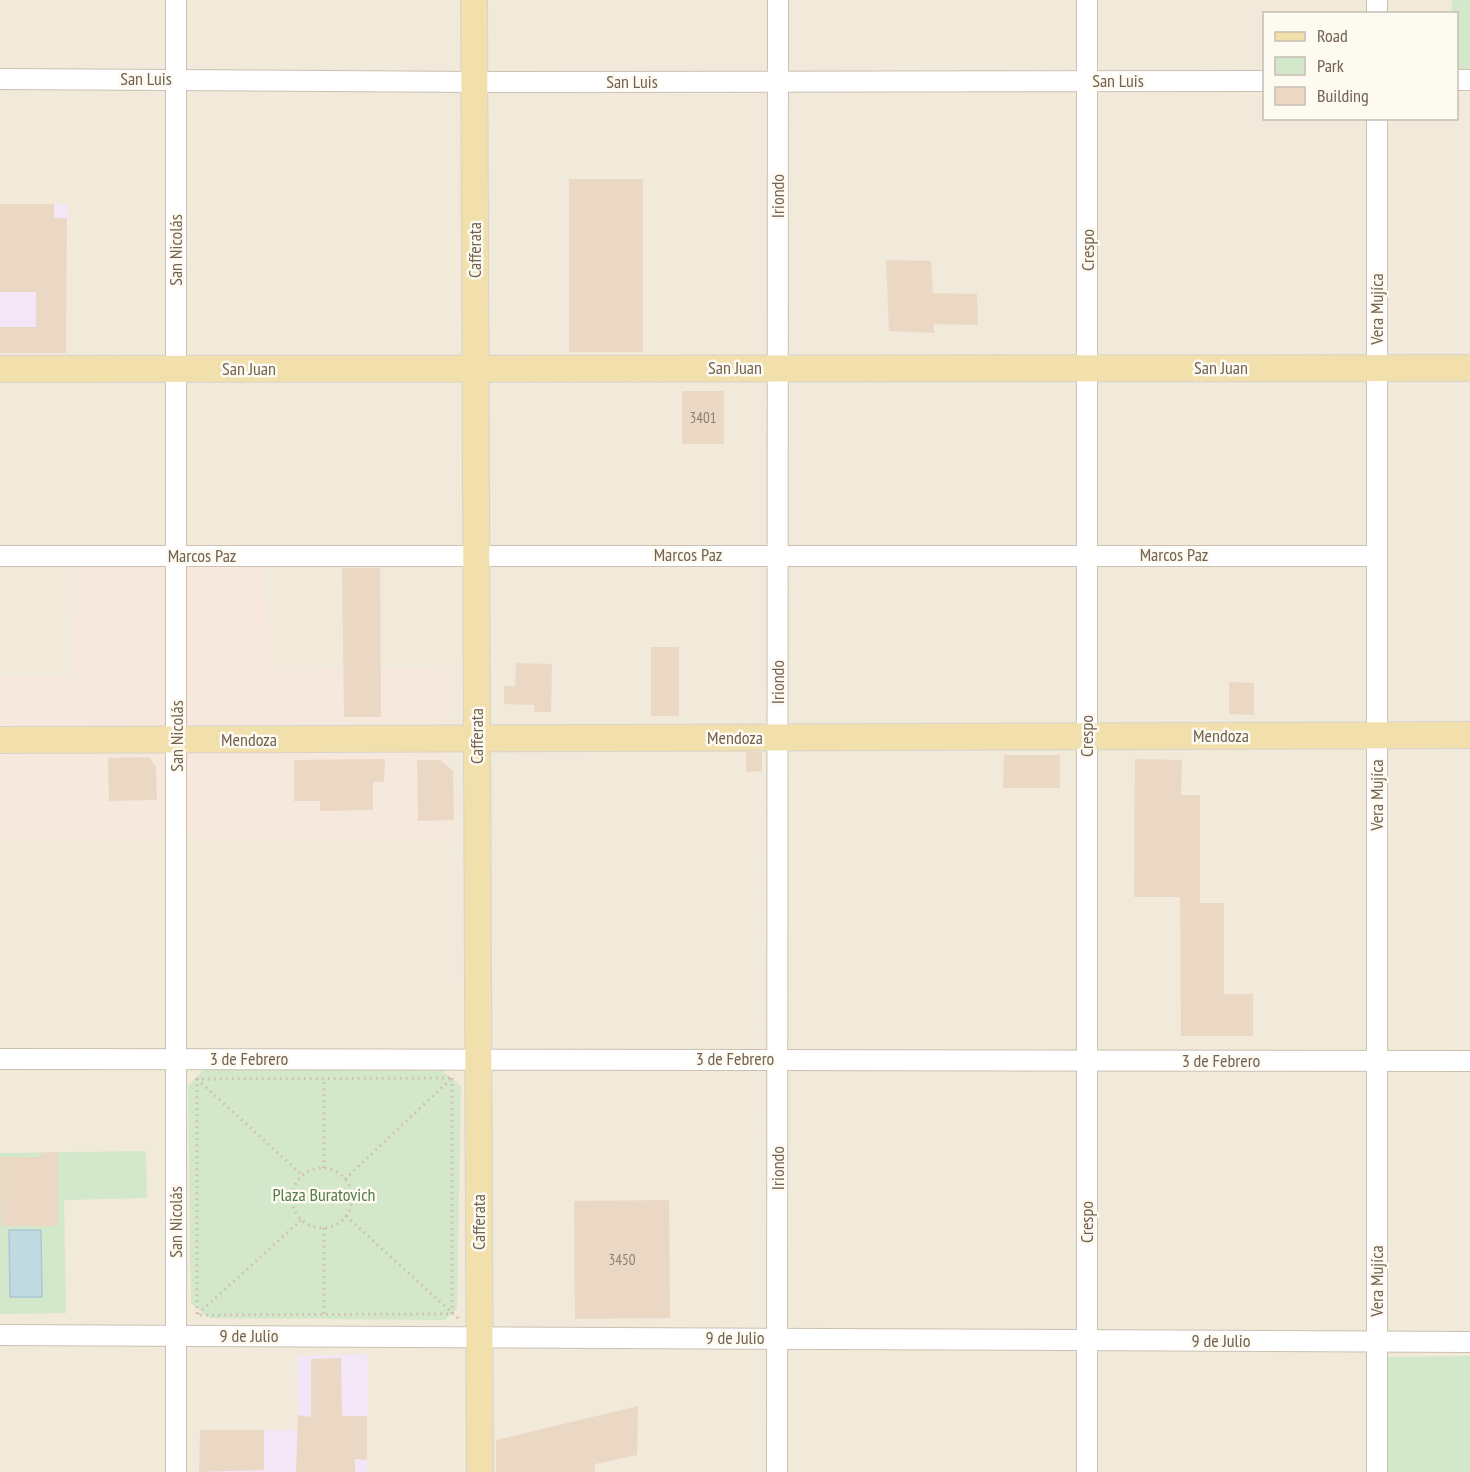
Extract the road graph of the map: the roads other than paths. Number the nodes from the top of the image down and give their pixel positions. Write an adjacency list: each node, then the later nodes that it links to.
1 (176, 0): 6 (street, San Nicolás)
2 (474, 0): 9 (main road, Cafferata)
3 (778, 0): 10 (street, Iriondo)
4 (1087, 0): 7 (street, Crespo)
5 (0, 79): 6 (street, San Luis)
6 (176, 79): 9 (street, San Luis); 17 (street, San Nicolás)
7 (1088, 81): 8 (street, San Luis); 10 (street, San Luis); 12 (street, Crespo)
8 (1263, 81)
9 (475, 82): 10 (street, San Luis); 18 (main road, Cafferata)
10 (778, 82): 13 (street, Iriondo)
11 (1377, 120): 14 (street, Vera Mujíca)
12 (1088, 367): 13 (main road, San Juan); 14 (main road, San Juan); 21 (street, Crespo)
13 (777, 368): 18 (main road, San Juan); 20 (street, Iriondo)
14 (1377, 368): 15 (main road, San Juan); 24 (street, Vera Mujíca)
15 (1470, 368)
16 (0, 369): 17 (main road, San Juan)
17 (176, 369): 18 (main road, San Juan); 23 (street, San Nicolás)
18 (476, 369): 19 (main road, Cafferata)
19 (476, 555): 20 (street, Marcos Paz); 23 (street, Marcos Paz); 29 (main road, Cafferata)
20 (778, 555): 21 (street, Marcos Paz); 28 (street, Iriondo)
21 (1088, 555): 24 (street, Marcos Paz); 27 (street, Crespo)
22 (0, 556): 23 (street, Marcos Paz)
23 (177, 556): 31 (street, San Nicolás)
24 (1377, 556): 25 (street, Vera Mujíca)
25 (1377, 735): 26 (main road, Mendoza); 27 (main road, Mendoza); 38 (street, Vera Mujíca)
26 (1470, 735)
27 (1087, 736): 28 (main road, Mendoza); 36 (street, Crespo)
28 (778, 738): 29 (main road, Mendoza); 35 (street, Iriondo)
29 (477, 739): 31 (main road, Mendoza); 32 (main road, Cafferata)
30 (0, 740): 31 (main road, Mendoza)
31 (177, 740): 34 (street, San Nicolás)
32 (478, 1058): 34 (street, 3 de Febrero); 35 (street, 3 de Febrero); 41 (main road, Cafferata)
33 (0, 1059): 34 (street, 3 de Febrero)
34 (177, 1059): 40 (street, San Nicolás)
35 (778, 1060): 36 (street, 3 de Febrero); 42 (street, Iriondo)
36 (1087, 1060): 38 (street, 3 de Febrero); 43 (street, Crespo)
37 (1470, 1061): 38 (street, 3 de Febrero)
38 (1377, 1062): 44 (street, Vera Mujíca)
39 (0, 1335): 40 (street, 9 de Julio)
40 (176, 1336): 41 (street, 9 de Julio); 46 (street, San Nicolás)
41 (479, 1336): 42 (street, 9 de Julio); 47 (main road, Cafferata)
42 (778, 1339): 43 (street, 9 de Julio); 48 (street, Iriondo)
43 (1087, 1340): 44 (street, 9 de Julio); 49 (street, Crespo)
44 (1377, 1341): 45 (street, 9 de Julio); 50 (street, Vera Mujíca)
45 (1470, 1342)
46 (176, 1472)
47 (480, 1472)
48 (777, 1472)
49 (1087, 1472)
50 (1377, 1472)

